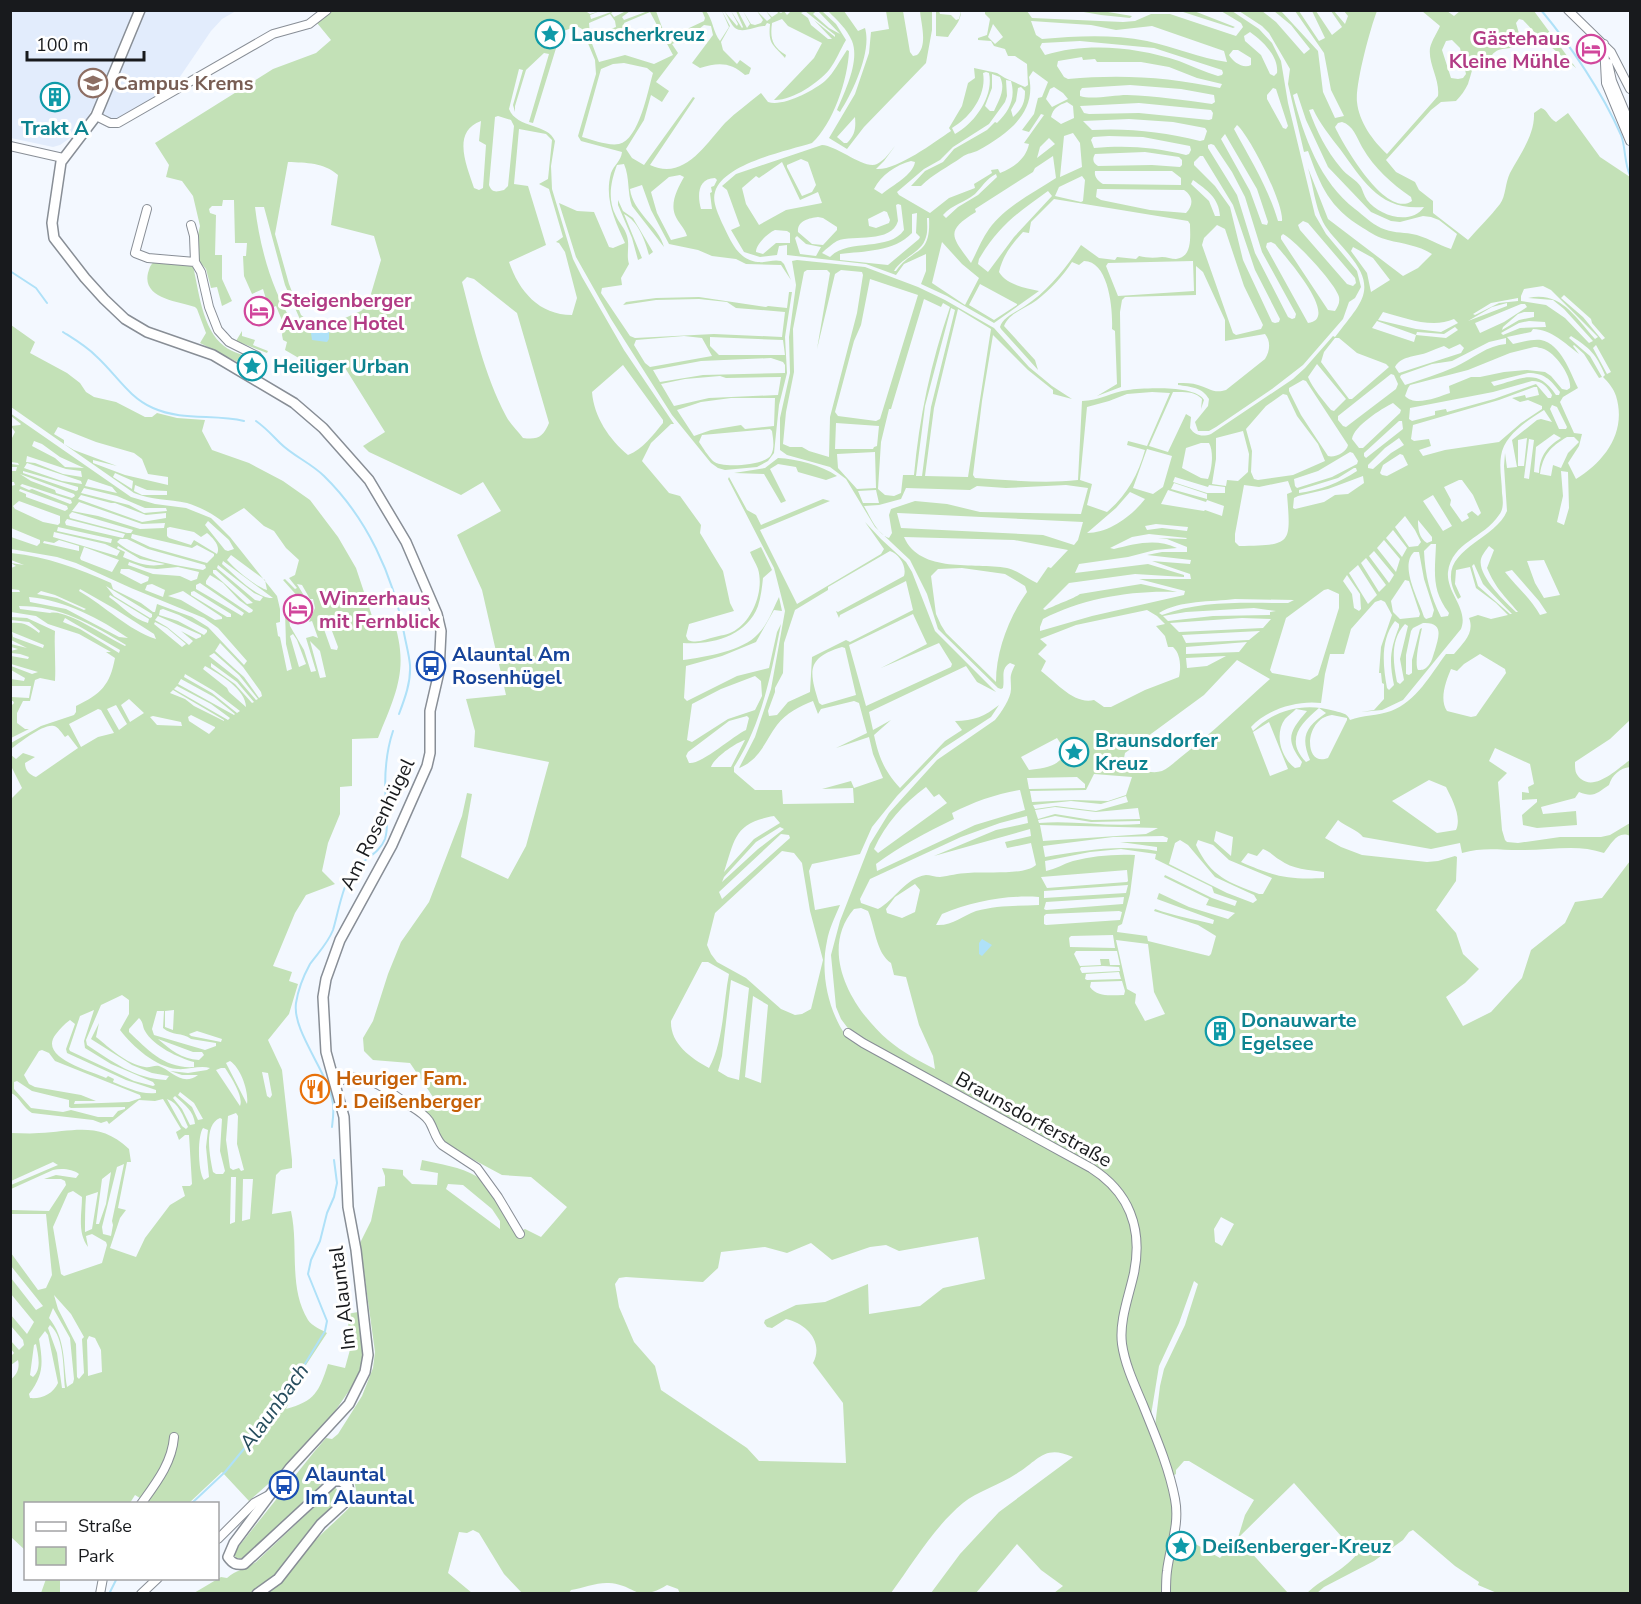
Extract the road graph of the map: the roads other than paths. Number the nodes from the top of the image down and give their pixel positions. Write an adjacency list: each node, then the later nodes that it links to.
1 (140, 10): 6 (street)
2 (327, 10): 6 (street)
3 (1568, 10): 4 (street)
4 (1604, 44): 5 (street); 7 (street); 8 (street)
5 (1630, 89)
6 (96, 116): 10 (street)
7 (1630, 124)
8 (1630, 141)
9 (10, 146): 10 (street)
10 (63, 158): 14 (street, Am Rosenhügel)
11 (147, 208): 13 (street)
12 (190, 225): 13 (street)
13 (195, 262): 14 (street)
14 (254, 378): 15 (street, Am Rosenhügel)
15 (323, 997): 17 (street, Im Alauntal)
16 (848, 1034): 26 (street, Braunsdorferstraße)
17 (336, 1083): 18 (street); 20 (street, Im Alauntal)
18 (520, 1234)
19 (174, 1437): 21 (street)
20 (269, 1495): 22 (street, Im Alauntal); 25 (street)
21 (142, 1502)
22 (219, 1538)
23 (156, 1580): 24 (street)
24 (141, 1593)
25 (257, 1593)
26 (1166, 1593)

